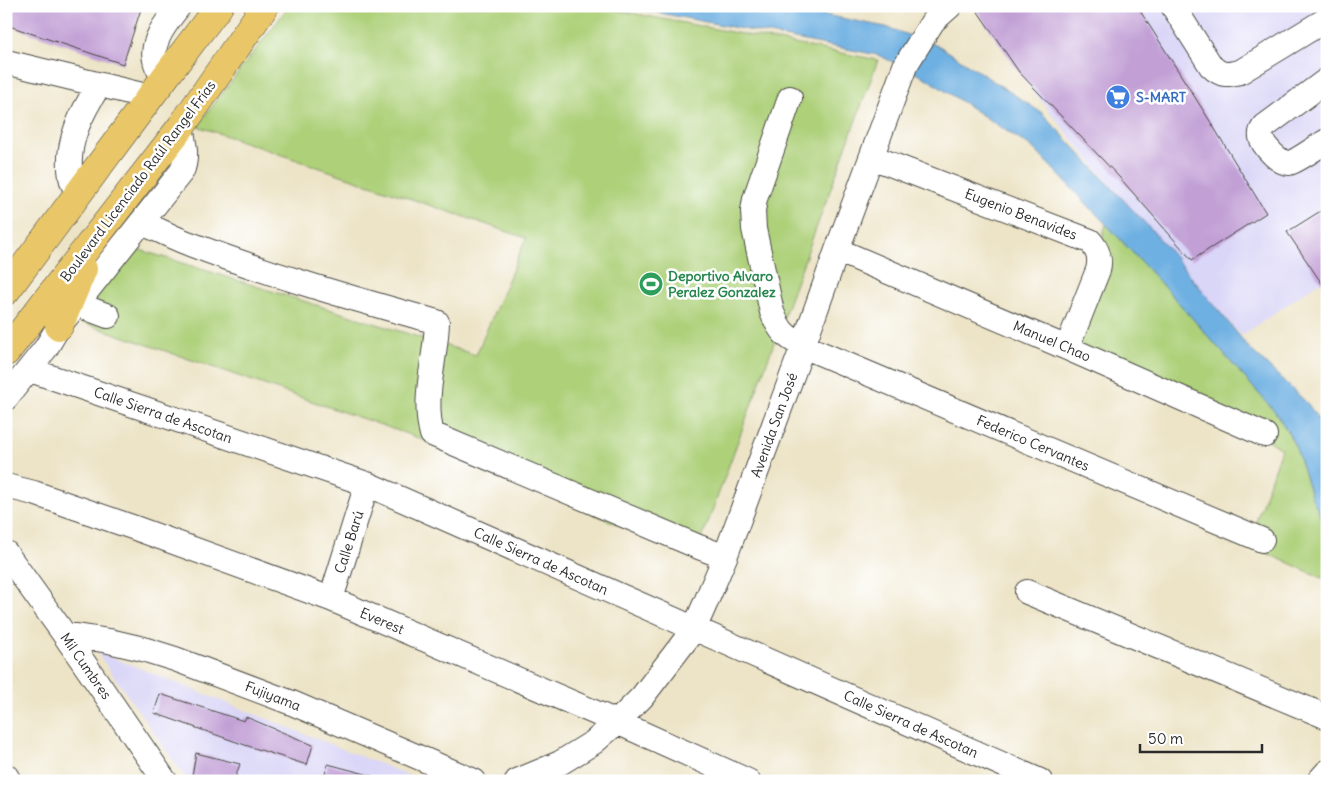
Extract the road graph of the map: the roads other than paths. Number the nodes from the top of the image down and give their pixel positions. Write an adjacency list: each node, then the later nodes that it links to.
1 (179, 6): 10 (street)
2 (220, 6): 10 (main road)
3 (265, 6): 12 (main road, Boulevard Licenciado Raúl Rangel Frías)
4 (1173, 6): 6 (street)
5 (942, 14): 14 (street, Avenida San José)
6 (1327, 20)
7 (6, 62): 9 (street)
8 (1327, 80): 13 (street)
9 (99, 84): 10 (street); 15 (street)
10 (157, 88): 15 (main road)
11 (790, 98): 23 (street, Federico Cervantes)
12 (181, 127): 16 (street); 17 (main road, Boulevard Licenciado Raúl Rangel Frías)
13 (1327, 141)
14 (872, 157): 18 (street, Avenida San José); 24 (street, Eugenio Benavides)
15 (78, 195): 19 (main road)
16 (141, 223): 20 (street); 33 (street)
17 (95, 238): 22 (main road); 25 (main road, Boulevard Licenciado Raúl Rangel Frías)
18 (837, 250): 23 (street, Avenida San José); 24 (street, Manuel Chao)
19 (6, 291)
20 (76, 304): 21 (street); 22 (street)
21 (108, 316)
22 (59, 326): 26 (street)
23 (803, 346): 31 (street, Federico Cervantes); 33 (street, Avenida San José)
24 (1067, 348): 28 (street, Manuel Chao)
25 (6, 352)
26 (30, 370): 27 (street); 29 (street, Calle Sierra de Ascotan)
27 (6, 398)
28 (1265, 434)
29 (367, 484): 35 (street, Calle Barú); 36 (street, Calle Sierra de Ascotan)
30 (6, 486): 35 (street, Everest)
31 (1262, 540)
32 (6, 553): 37 (street, Mil Cumbres)
33 (725, 557): 36 (street, Avenida San José)
34 (1028, 592): 38 (street)
35 (331, 599): 39 (street, Everest)
36 (694, 629): 39 (street, Avenida San José); 47 (street, Calle Sierra de Ascotan)
37 (64, 634): 43 (street, Mil Cumbres); 44 (street, Fujiyama)
38 (1327, 717)
39 (617, 722): 45 (street, Avenida San José); 46 (street, Everest)
40 (1327, 772): 48 (street)
41 (6, 776): 42 (street)
42 (9, 781)
43 (165, 781)
44 (474, 781)
45 (517, 781)
46 (748, 781)
47 (1040, 781)
48 (1319, 781)

